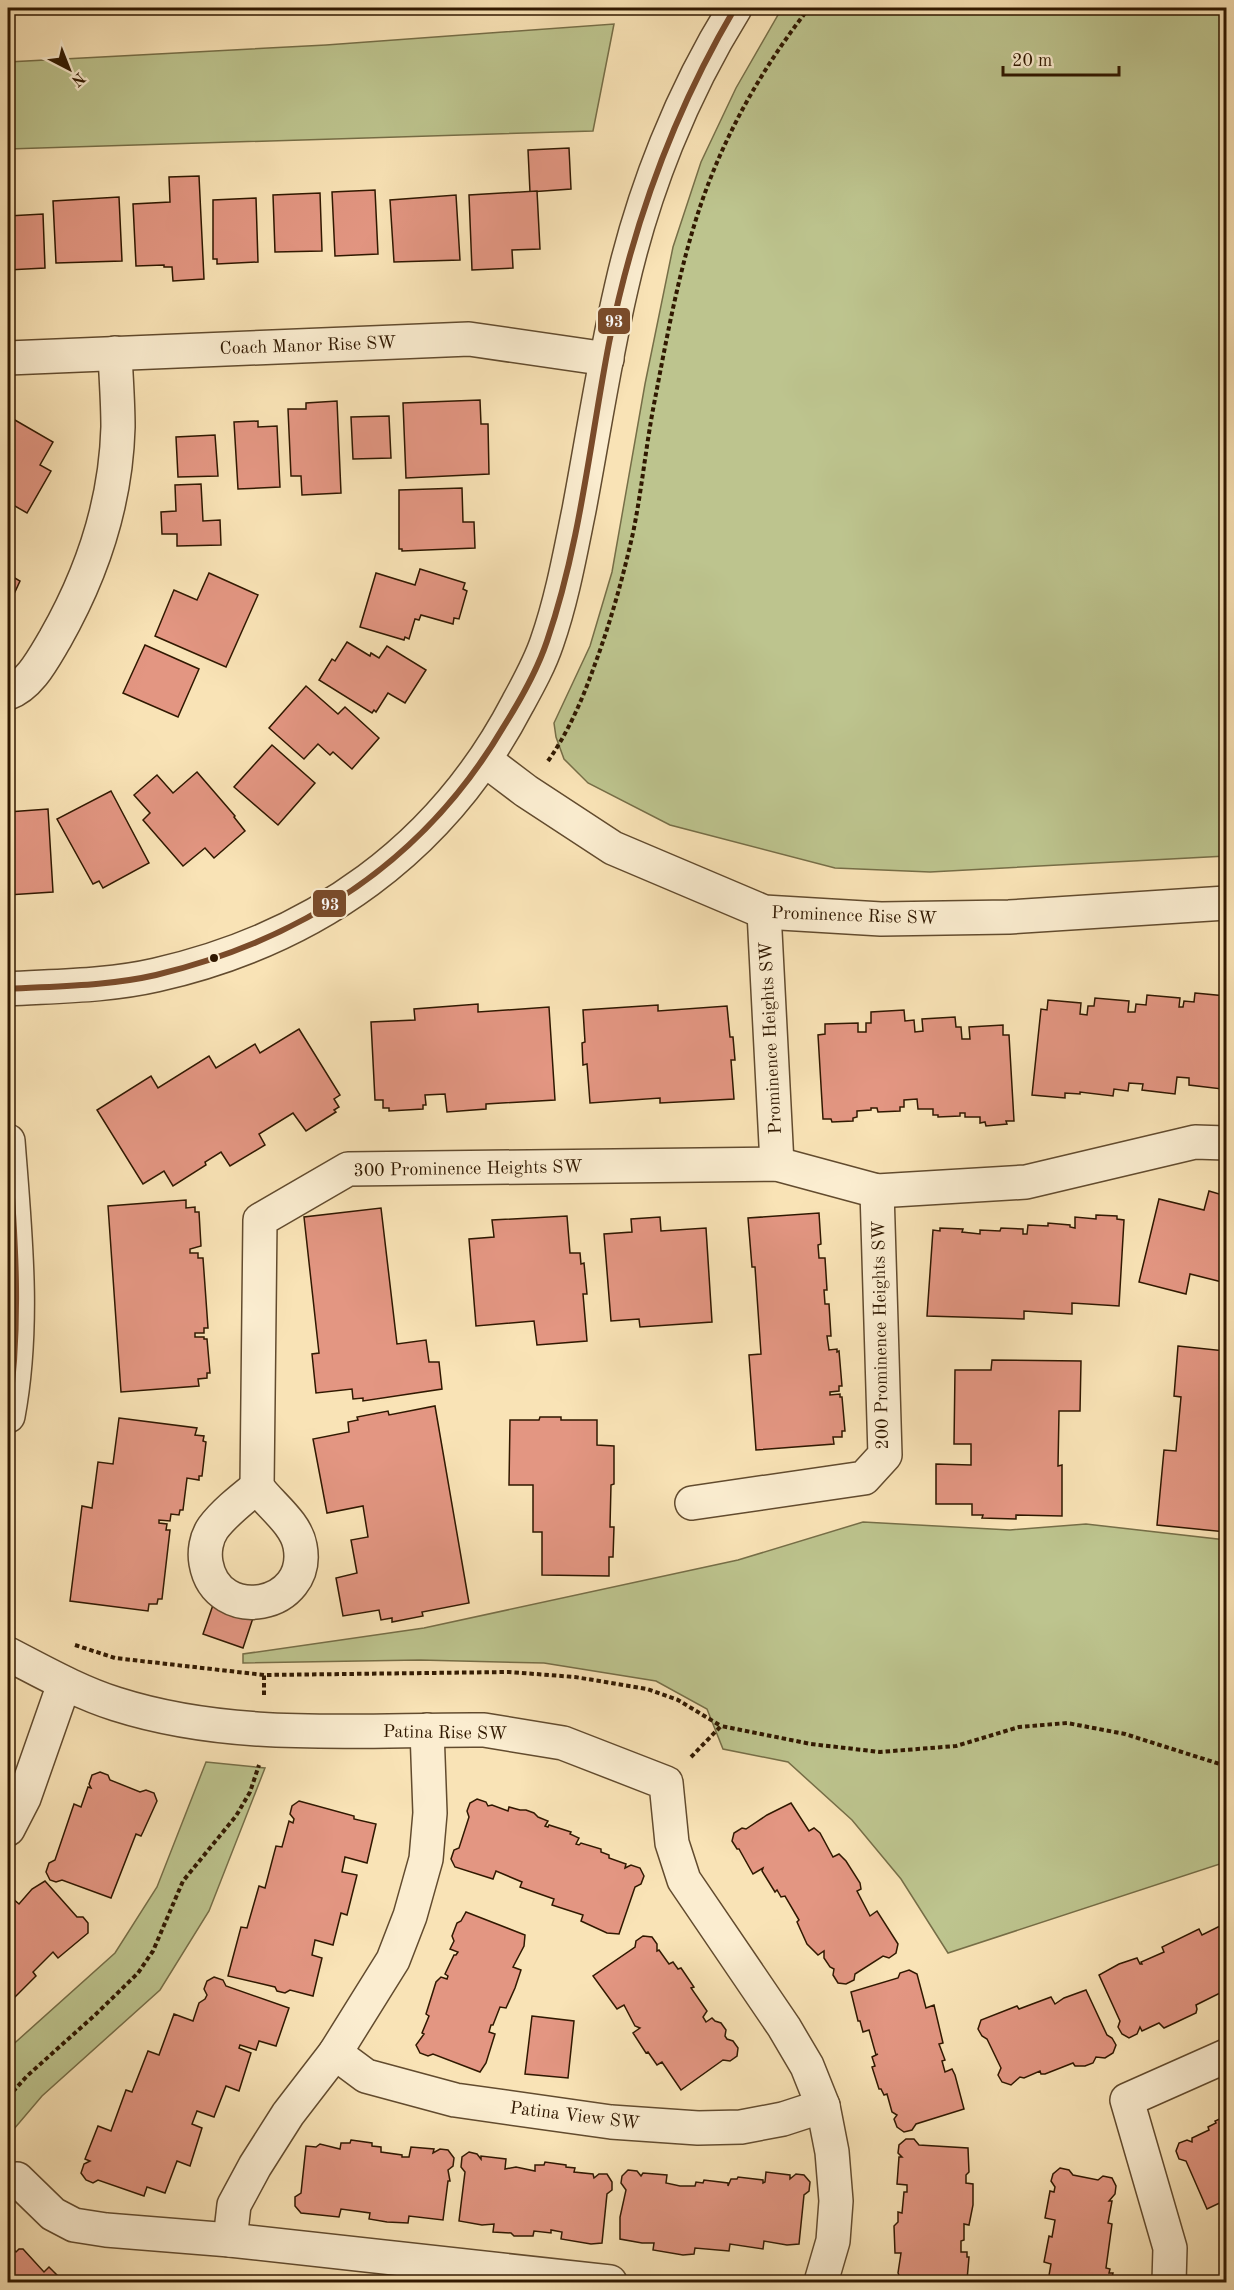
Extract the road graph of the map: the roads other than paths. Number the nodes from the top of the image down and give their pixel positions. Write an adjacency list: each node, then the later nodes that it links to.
1 (735, 8): 4 (street)
2 (115, 353): 3 (street, Coach Manor Rise SW); 4 (street, Coach Manor Rise SW); 5 (street)
3 (8, 358)
4 (607, 359): 6 (street)
5 (8, 693)
6 (484, 760): 8 (street, Prominence Rise SW); 9 (street)
7 (1227, 903): 8 (street, Prominence Rise SW)
8 (764, 912): 12 (street, Prominence Heights SW)
9 (8, 989)
10 (8, 1141): 14 (street)
11 (1227, 1143): 13 (street)
12 (777, 1164): 13 (street); 15 (street, 300 Prominence Heights SW)
13 (877, 1191): 16 (street, 200 Prominence Heights SW)
14 (8, 1416)
15 (257, 1487)
16 (692, 1503)
17 (8, 1654): 18 (street, Patina Rise SW)
18 (64, 1683): 19 (street, Patina Rise SW); 20 (street)
19 (427, 1730): 21 (street); 23 (street, Patina Rise SW)
20 (8, 1829)
21 (335, 2053): 23 (street, Patina View SW); 25 (street)
22 (1227, 2056): 28 (street)
23 (823, 2106): 27 (street)
24 (17, 2179): 25 (street)
25 (230, 2240): 26 (street)
26 (610, 2283)
27 (821, 2283)
28 (1169, 2283)

